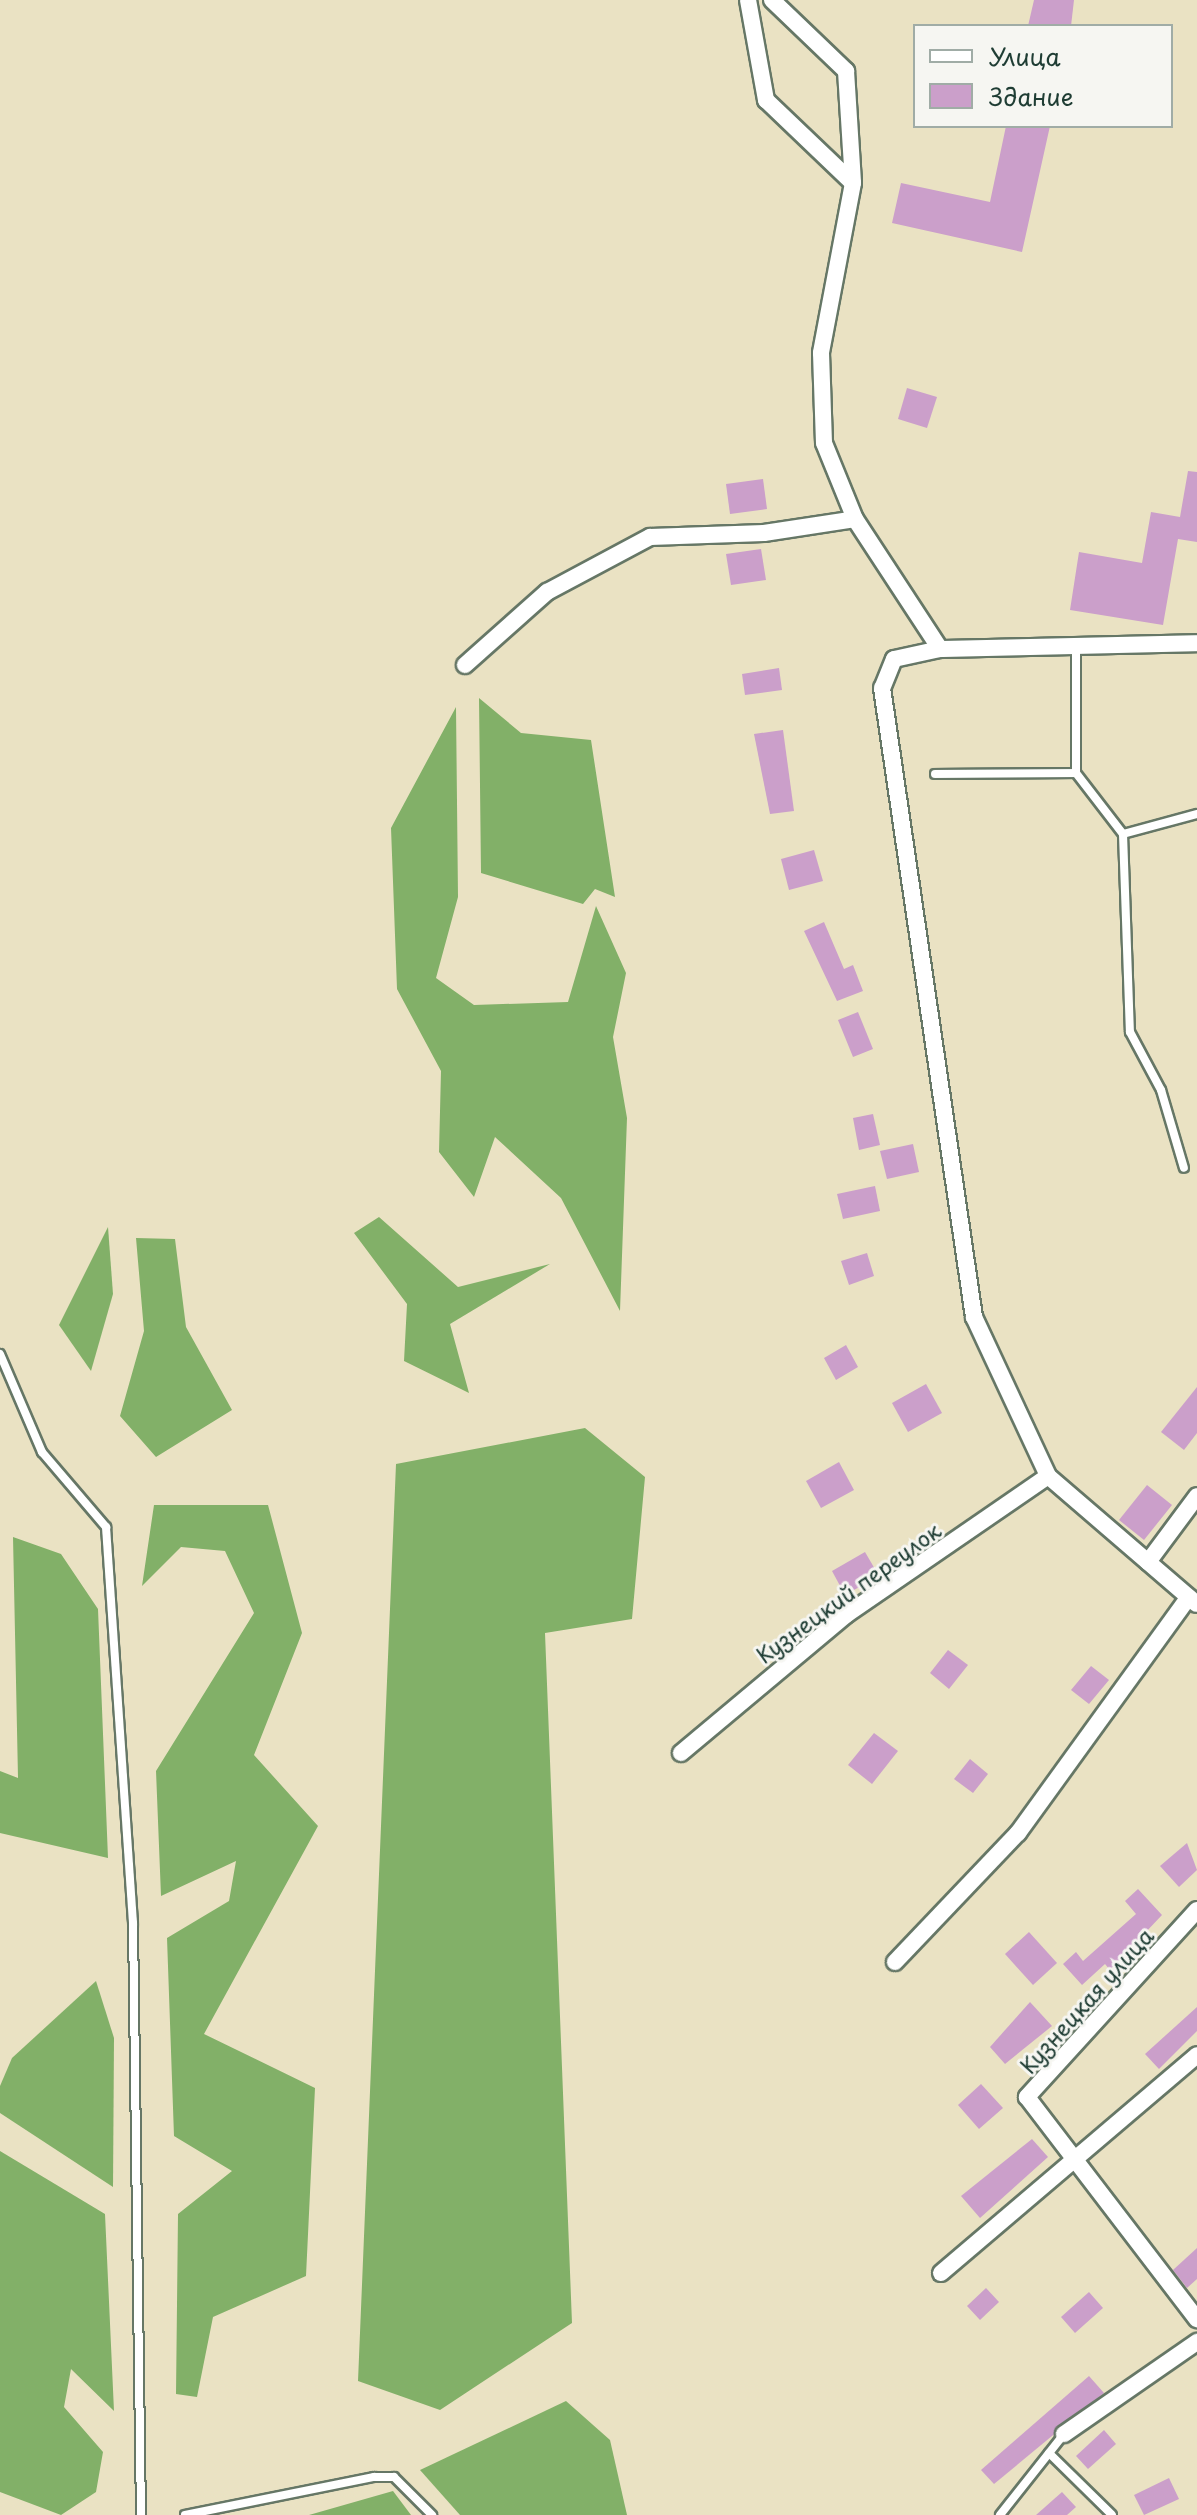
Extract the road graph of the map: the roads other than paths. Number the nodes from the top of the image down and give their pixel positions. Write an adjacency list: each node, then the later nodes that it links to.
1 (748, 0): 3 (street)
2 (772, 0): 3 (street)
3 (853, 183): 4 (street)
4 (855, 519): 7 (street); 8 (street)
5 (1197, 643): 6 (street)
6 (1076, 644): 7 (street); 9 (lane)
7 (940, 649): 15 (street)
8 (465, 665)
9 (1076, 773): 10 (lane); 12 (lane)
10 (935, 774)
11 (1197, 814): 12 (lane)
12 (1123, 834): 13 (lane)
13 (1184, 1168)
14 (0, 1354): 29 (lane)
15 (1048, 1476): 17 (street); 19 (street, Кузнецкий переулок)
16 (1197, 1496): 17 (street)
17 (1148, 1562): 18 (street)
18 (1193, 1601): 21 (street)
19 (681, 1753)
20 (1197, 1910): 23 (street, Кузнецкая улица)
21 (895, 1962)
22 (1197, 2055): 23 (street)
23 (1074, 2158): 24 (street); 25 (street)
24 (941, 2273)
25 (1197, 2319)
26 (1197, 2342): 27 (street)
27 (1064, 2434): 28 (lane)
28 (1049, 2453): 32 (lane); 33 (lane)
29 (141, 2515)
30 (185, 2515): 31 (lane)
31 (432, 2515)
32 (1000, 2515)
33 (1112, 2515)

